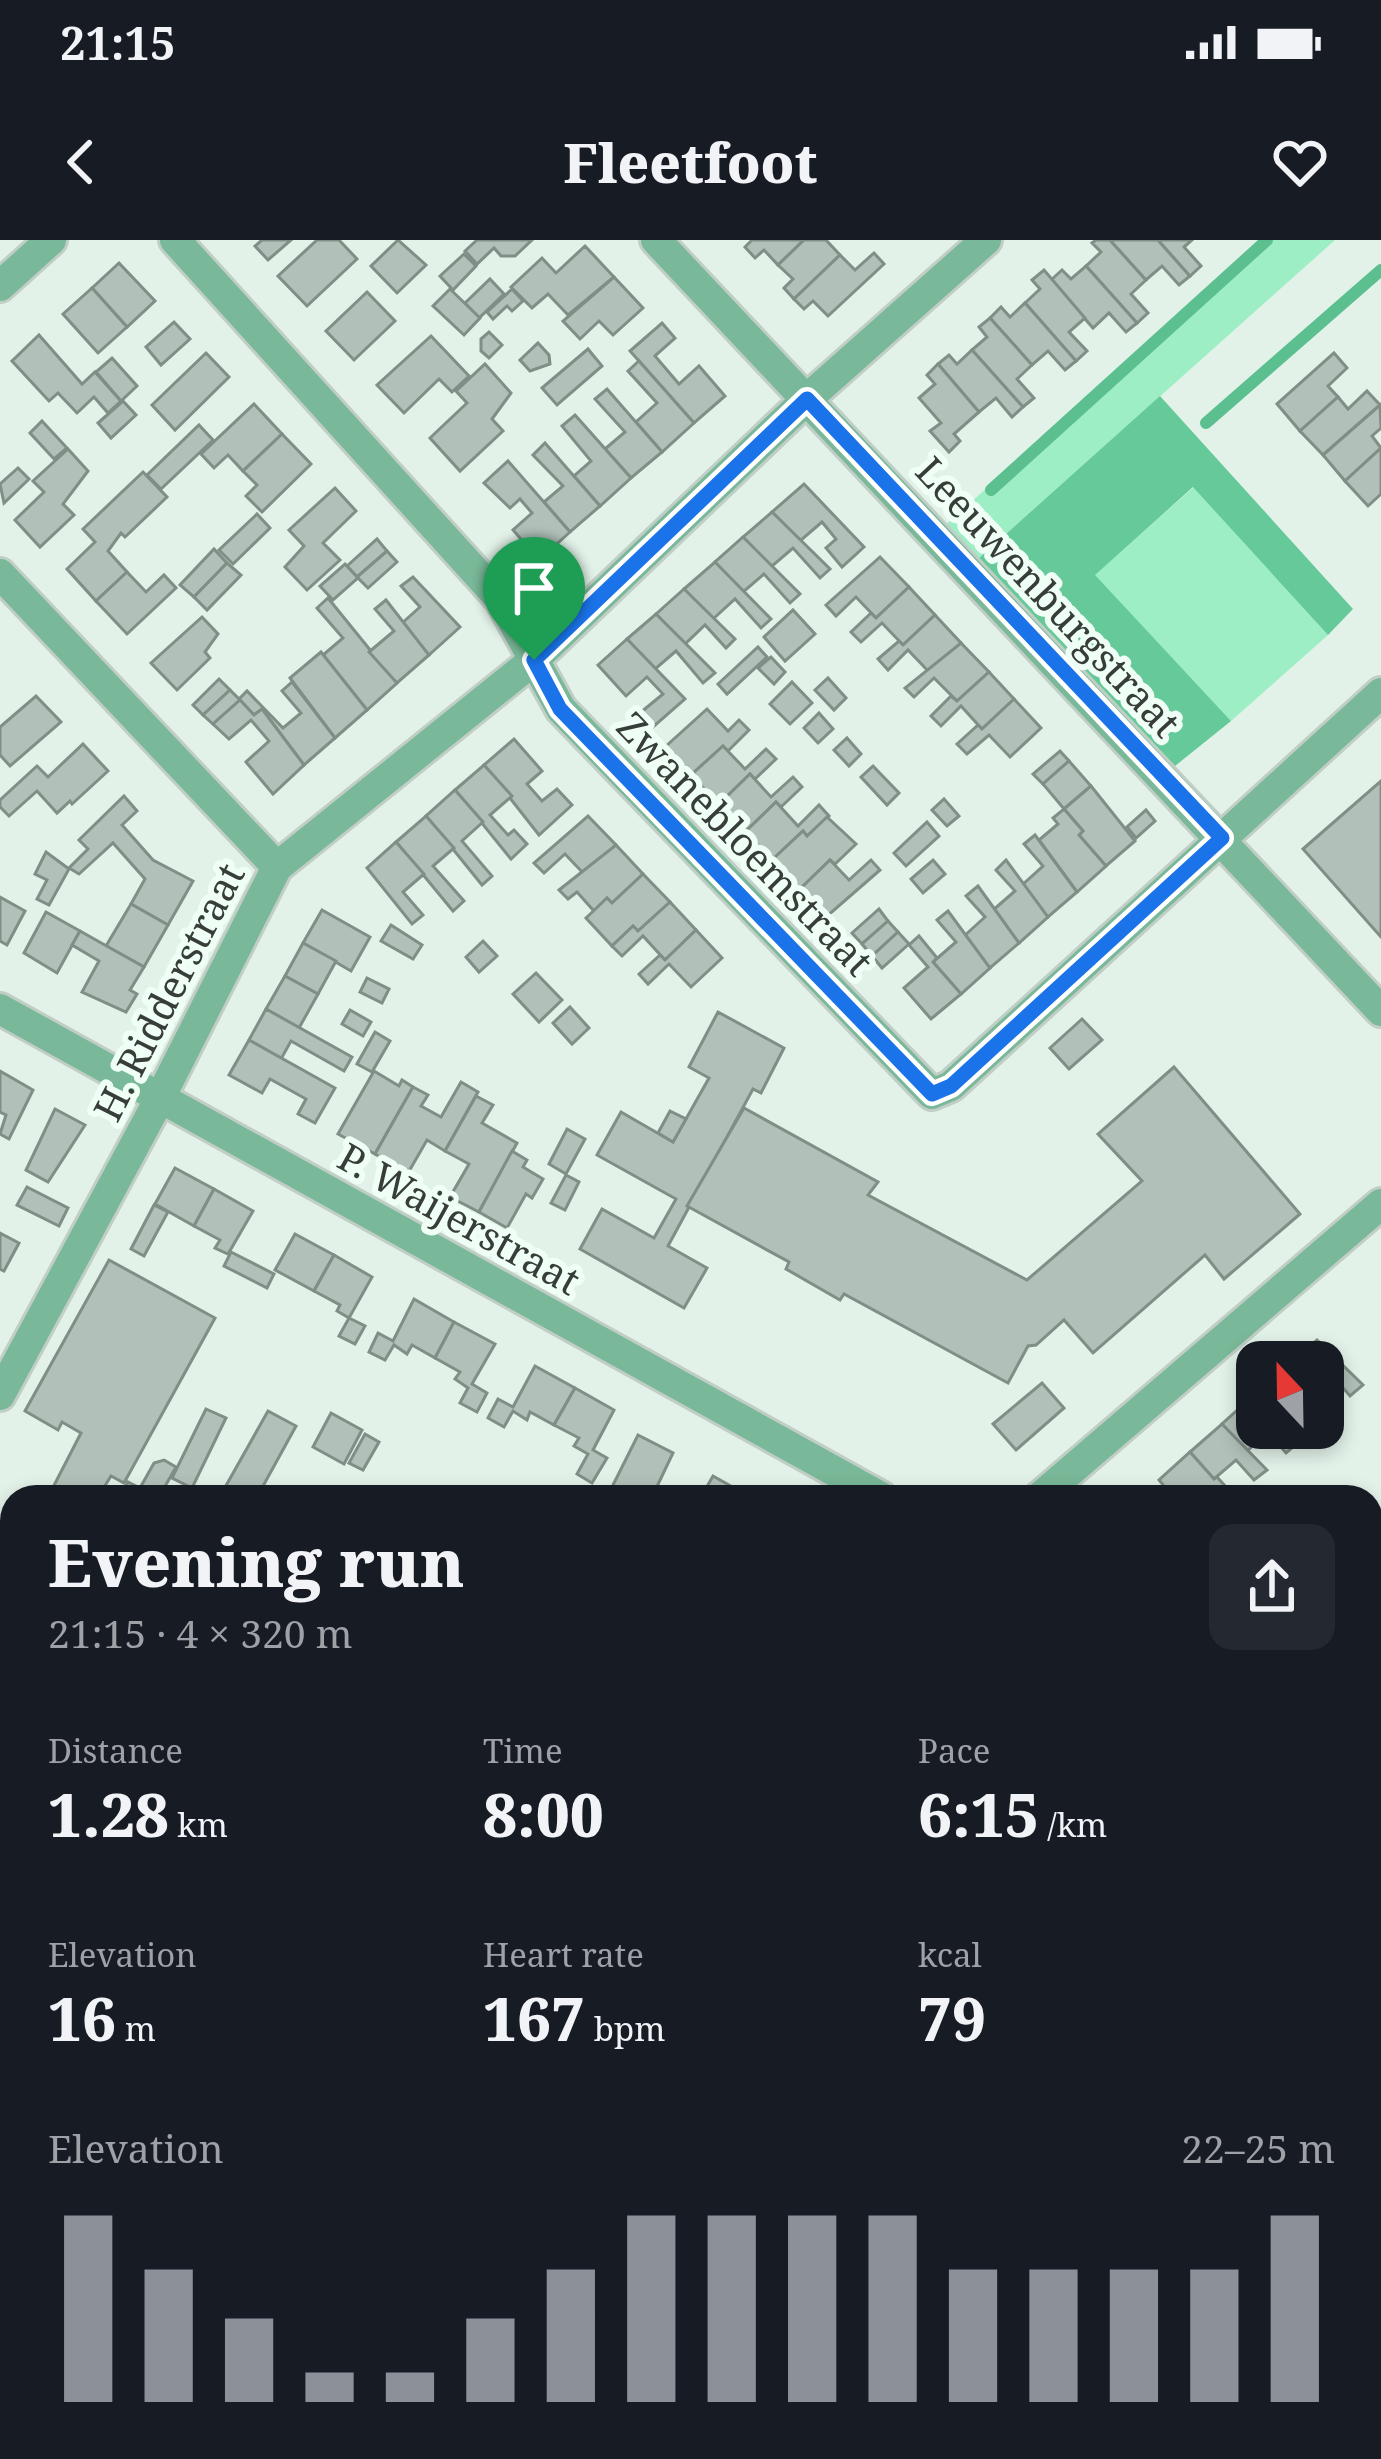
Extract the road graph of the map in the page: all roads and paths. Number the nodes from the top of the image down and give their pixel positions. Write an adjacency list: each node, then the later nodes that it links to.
1 (51, 240): 5 (street)
2 (175, 240): 8 (street, Zwanebloemstraat)
3 (656, 240): 6 (street, Leeuwenburgstraat)
4 (986, 240): 6 (street, H. Ridderstraat)
5 (0, 286)
6 (807, 399): 8 (street, H. Ridderstraat); 10 (street, Leeuwenburgstraat)
7 (0, 574): 11 (street)
8 (534, 660): 10 (street, Zwanebloemstraat); 11 (street, H. Ridderstraat)
9 (1381, 693): 10 (street)
10 (1222, 838): 13 (street, Leeuwenburgstraat)
11 (277, 867): 14 (street, H. Ridderstraat)
12 (0, 1009): 14 (street, P. Waijerstraat)
13 (1381, 1011)
14 (160, 1098): 16 (street, H. Ridderstraat); 17 (street, P. Waijerstraat)
15 (1381, 1204): 18 (street)
16 (0, 1395)
17 (859, 1485)
18 (1054, 1485)

